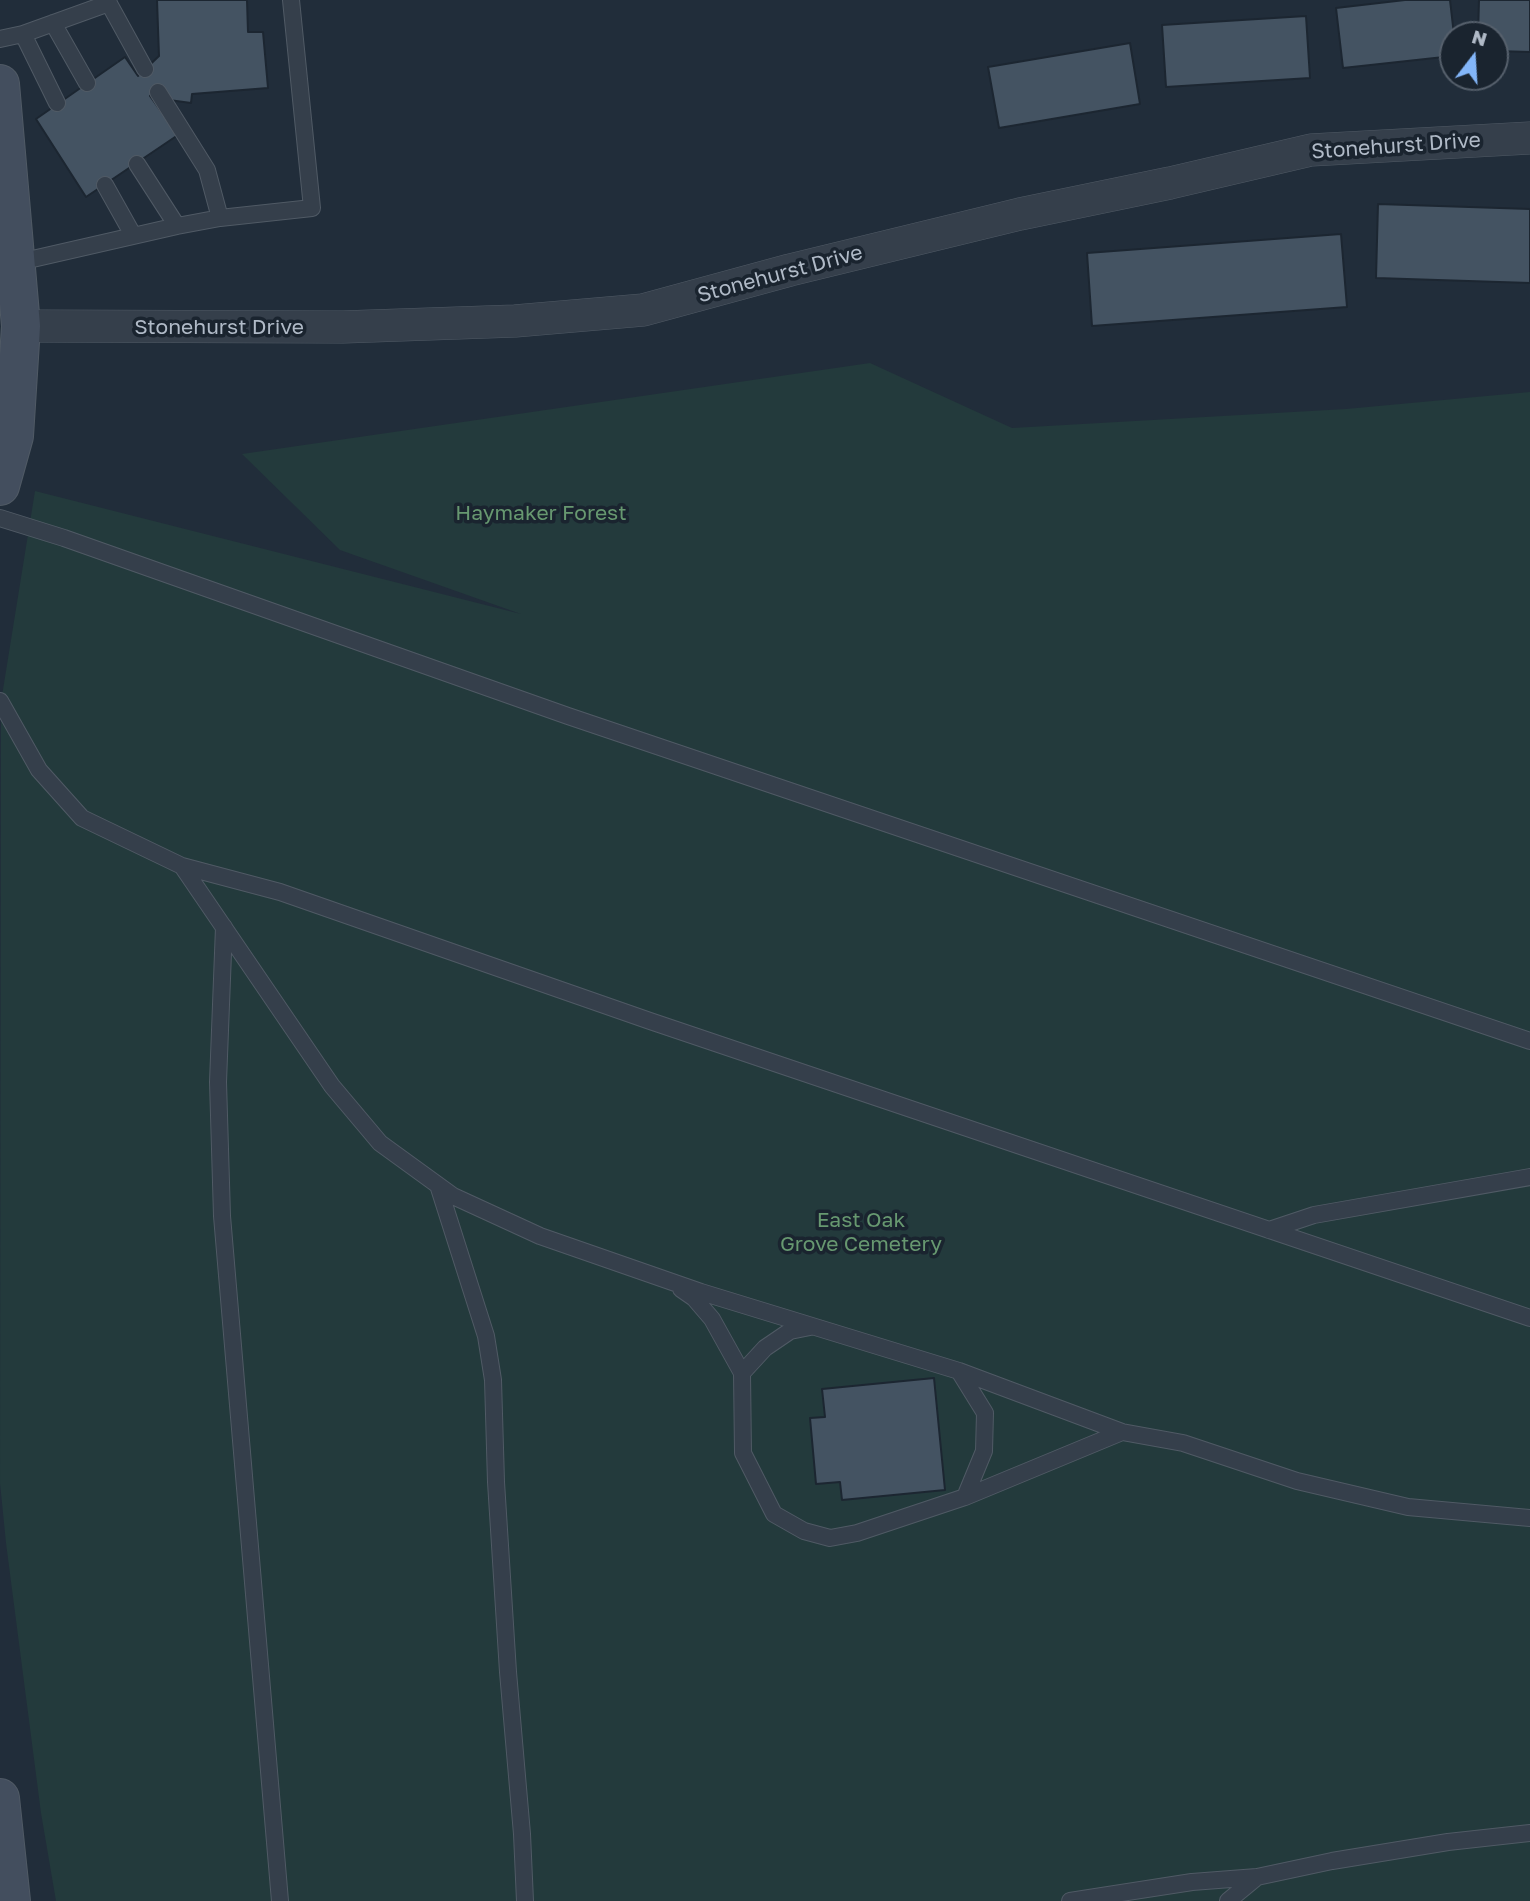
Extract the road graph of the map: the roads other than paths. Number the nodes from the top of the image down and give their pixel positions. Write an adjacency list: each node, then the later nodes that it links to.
1 (291, 0): 14 (lane)
2 (108, 1): 3 (lane); 6 (lane)
3 (54, 23): 4 (lane); 7 (lane)
4 (23, 34): 5 (lane); 10 (lane)
5 (0, 39)
6 (145, 69)
7 (87, 83)
8 (0, 84): 17 (street)
9 (158, 92): 14 (lane)
10 (57, 103)
11 (1530, 138): 18 (street, Stonehurst Drive)
12 (137, 164): 15 (lane)
13 (105, 185): 16 (lane)
14 (220, 218): 15 (lane)
15 (177, 226): 16 (lane)
16 (133, 235): 17 (lane)
17 (15, 263): 18 (street)
18 (21, 326): 19 (street)
19 (0, 486)
20 (0, 518): 24 (lane)
21 (0, 701): 22 (lane)
22 (182, 866): 23 (lane); 27 (lane)
23 (224, 927): 26 (lane); 40 (lane)
24 (1530, 1041)
25 (1530, 1177): 27 (lane)
26 (438, 1185): 28 (lane); 41 (lane)
27 (1269, 1230): 29 (lane)
28 (670, 1281): 30 (lane); 32 (lane)
29 (1530, 1318)
30 (811, 1327): 31 (lane); 32 (lane)
31 (959, 1371): 33 (lane); 34 (lane)
32 (742, 1373): 34 (lane)
33 (1122, 1432): 34 (lane); 35 (lane)
34 (965, 1497)
35 (1530, 1518)
36 (0, 1798): 39 (street)
37 (1530, 1833): 38 (lane)
38 (1257, 1877): 42 (lane); 43 (lane)
39 (11, 1901)
40 (280, 1901)
41 (525, 1901)
42 (1070, 1901)
43 (1228, 1901)

